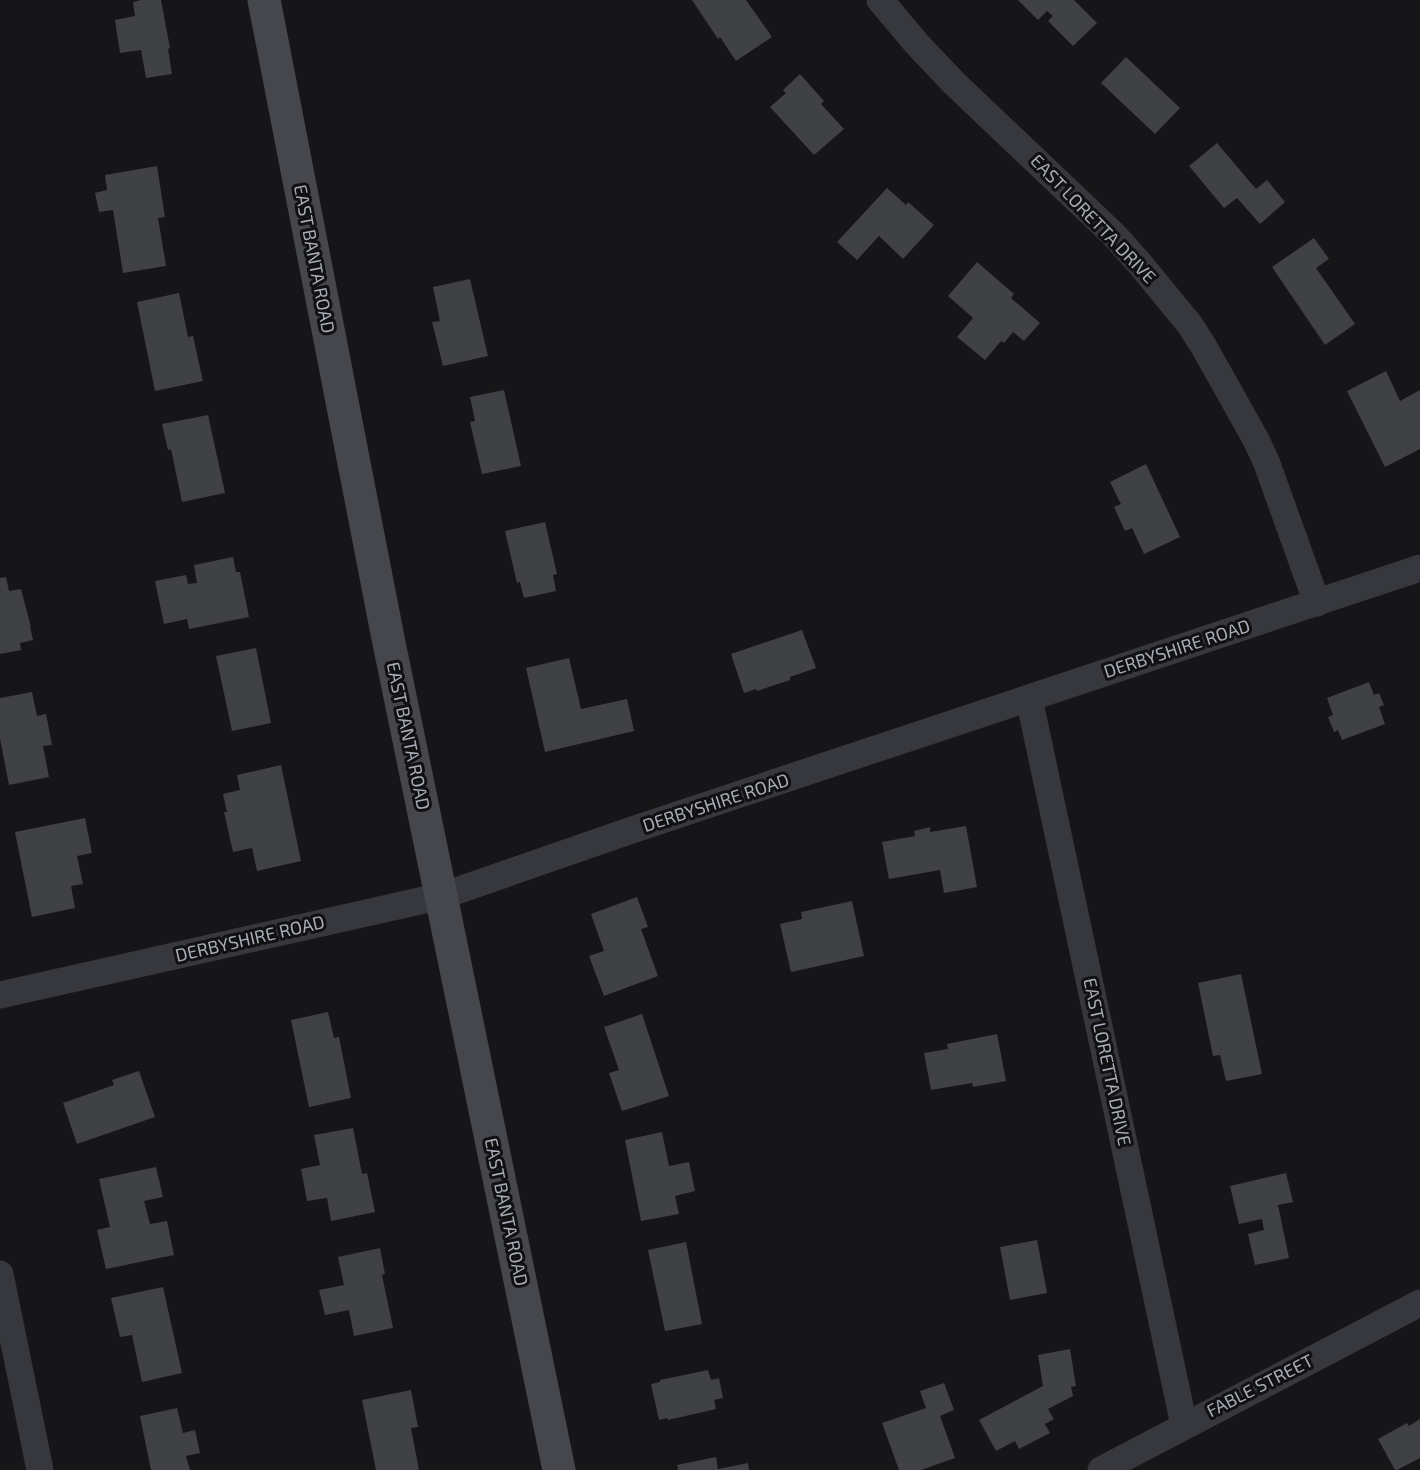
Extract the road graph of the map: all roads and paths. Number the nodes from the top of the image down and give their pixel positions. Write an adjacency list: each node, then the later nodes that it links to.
1 (264, 0): 6 (street, EAST BANTA ROAD)
2 (880, 0): 4 (street, EAST LORETTA DRIVE)
3 (1420, 568): 4 (street, DERBYSHIRE ROAD)
4 (1317, 603): 5 (street, DERBYSHIRE ROAD)
5 (1029, 698): 6 (street, DERBYSHIRE ROAD); 10 (street, EAST LORETTA DRIVE)
6 (442, 896): 7 (street, DERBYSHIRE ROAD); 12 (street, EAST BANTA ROAD)
7 (0, 995)
8 (0, 1274): 11 (street)
9 (1420, 1303): 10 (street, FABLE STREET)
10 (1184, 1425): 13 (street, FABLE STREET)
11 (40, 1470)
12 (559, 1470)
13 (1101, 1470)

